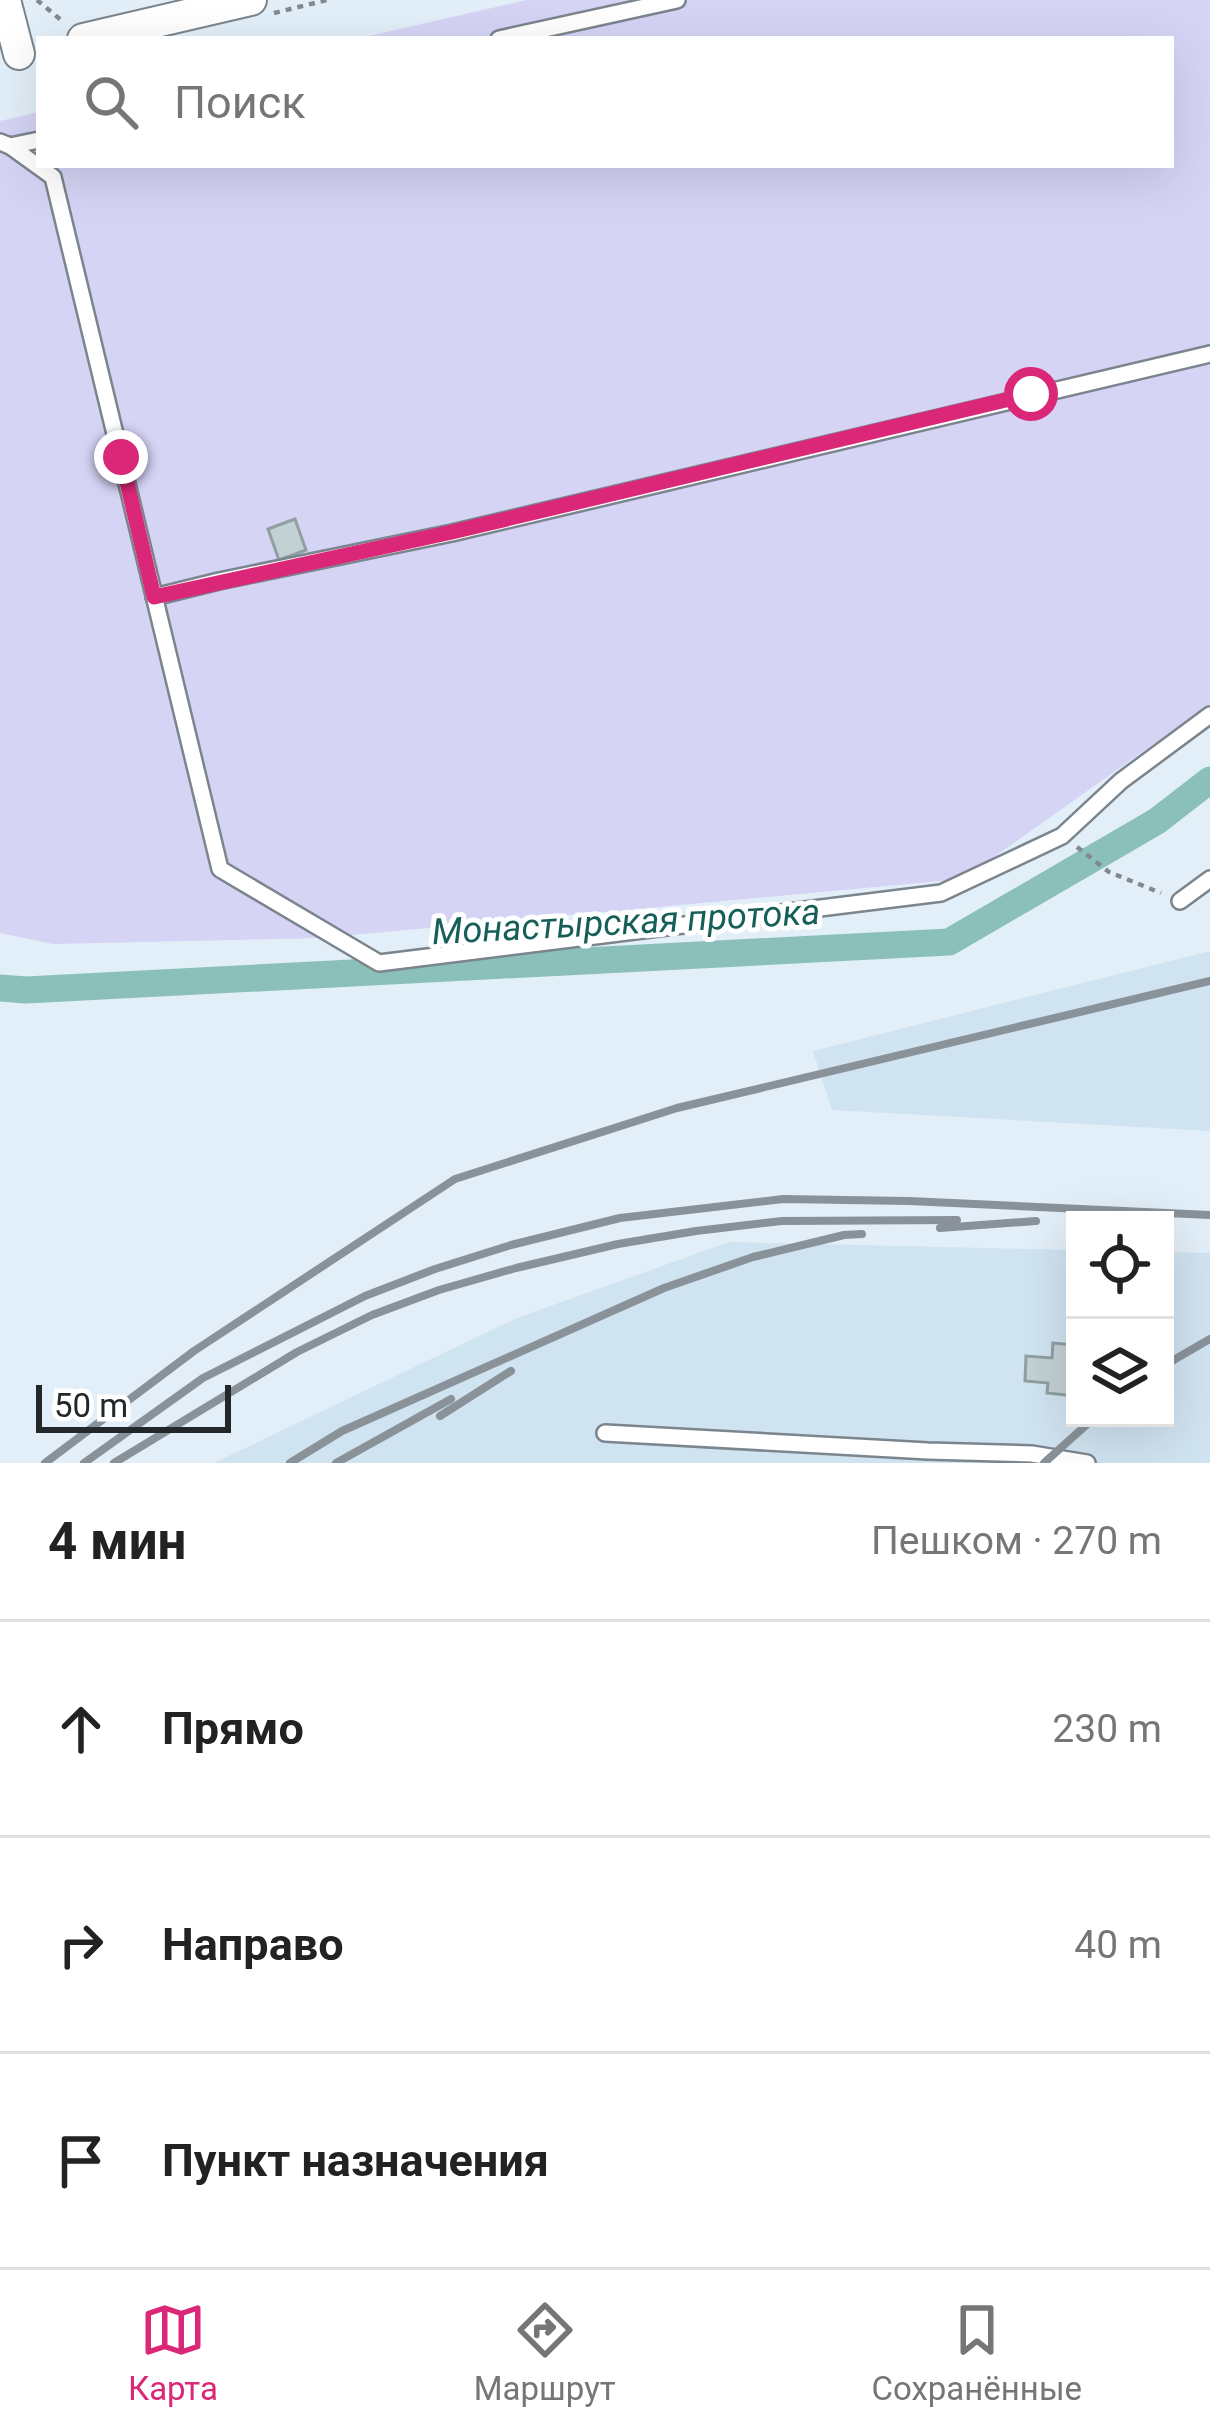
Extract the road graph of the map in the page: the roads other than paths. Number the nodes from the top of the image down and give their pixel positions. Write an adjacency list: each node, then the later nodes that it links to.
1 (5, 0): 6 (street)
2 (251, 0): 4 (street)
3 (677, 0): 5 (lane)
4 (96, 36)
5 (513, 36)
6 (19, 54)
7 (36, 140): 8 (lane)
8 (5, 144): 9 (lane)
9 (36, 165)
10 (40, 168): 12 (lane)
11 (1210, 354): 12 (lane)
12 (154, 597): 13 (lane)
13 (1210, 715)
14 (1210, 879): 15 (lane)
15 (1180, 901)
16 (605, 1433): 17 (lane)
17 (1088, 1463)

